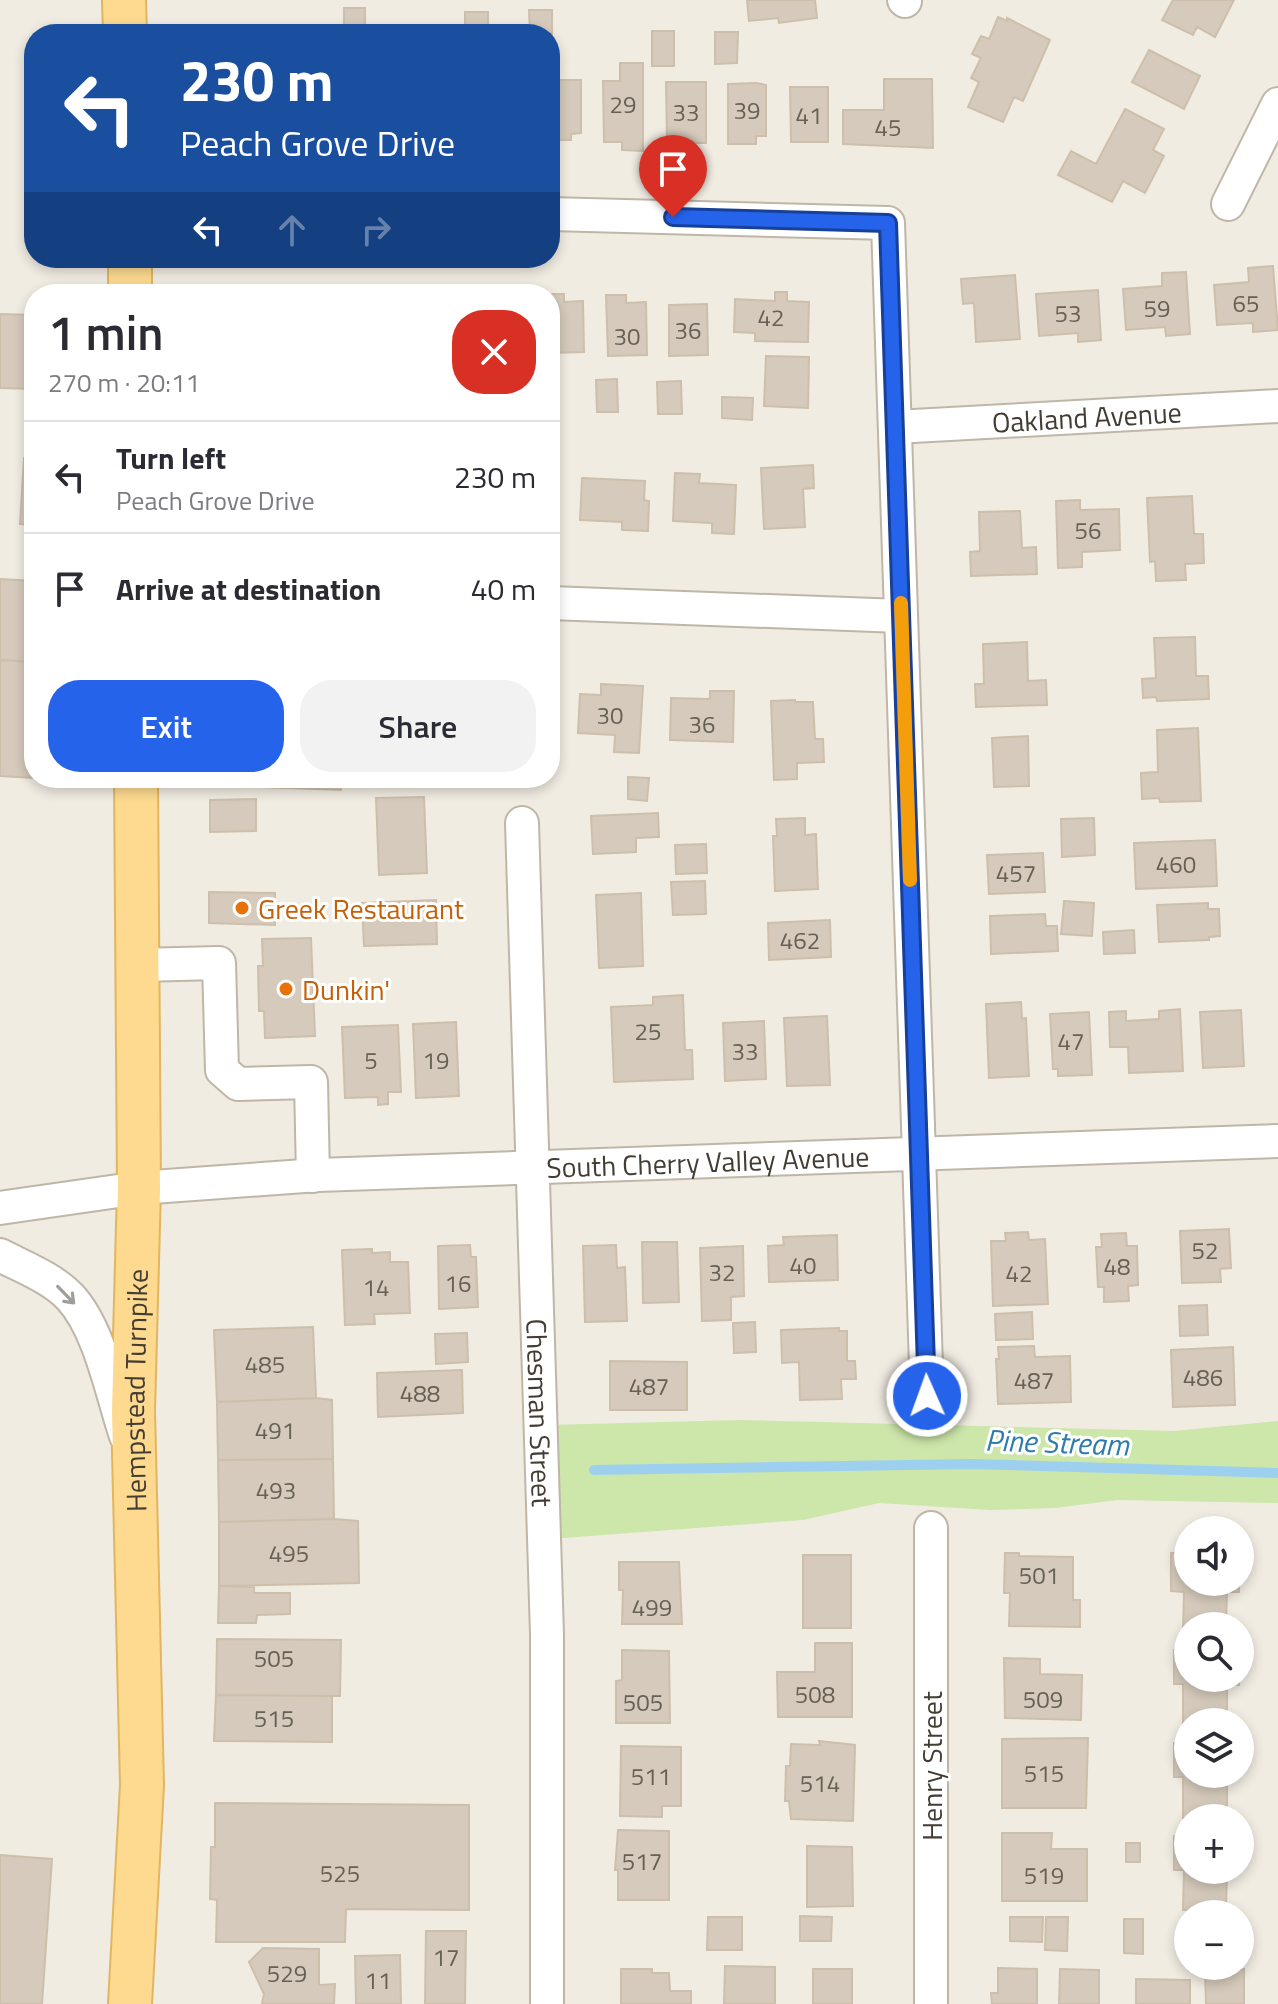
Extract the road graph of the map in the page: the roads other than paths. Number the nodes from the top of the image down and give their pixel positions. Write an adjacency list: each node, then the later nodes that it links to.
1 (124, 0): 2 (main road)
2 (125, 24)
3 (1278, 104): 4 (street)
4 (1228, 204)
5 (560, 214): 7 (street)
6 (1278, 406): 7 (street, Oakland Avenue)
7 (895, 427): 9 (street)
8 (560, 603): 9 (street)
9 (901, 616): 14 (street)
10 (136, 788): 12 (main road, Hempstead Turnpike)
11 (522, 823): 15 (street, Chesman Street)
12 (138, 965): 16 (street); 17 (main road, Hempstead Turnpike)
13 (1278, 1141): 14 (street, South Cherry Valley Avenue)
14 (918, 1153): 15 (street, South Cherry Valley Avenue); 20 (street)
15 (532, 1166): 16 (street, South Cherry Valley Avenue); 24 (street, Chesman Street)
16 (313, 1176): 17 (street, South Cherry Valley Avenue)
17 (139, 1188): 18 (street, South Cherry Valley Avenue); 21 (main road, Hempstead Turnpike)
18 (0, 1208)
19 (0, 1255): 21 (street, one-way to 21)
20 (927, 1396)
21 (134, 1464): 23 (main road, Hempstead Turnpike)
22 (931, 1528): 25 (street, Henry Street)
23 (130, 2004)
24 (547, 2004)
25 (931, 2004)

